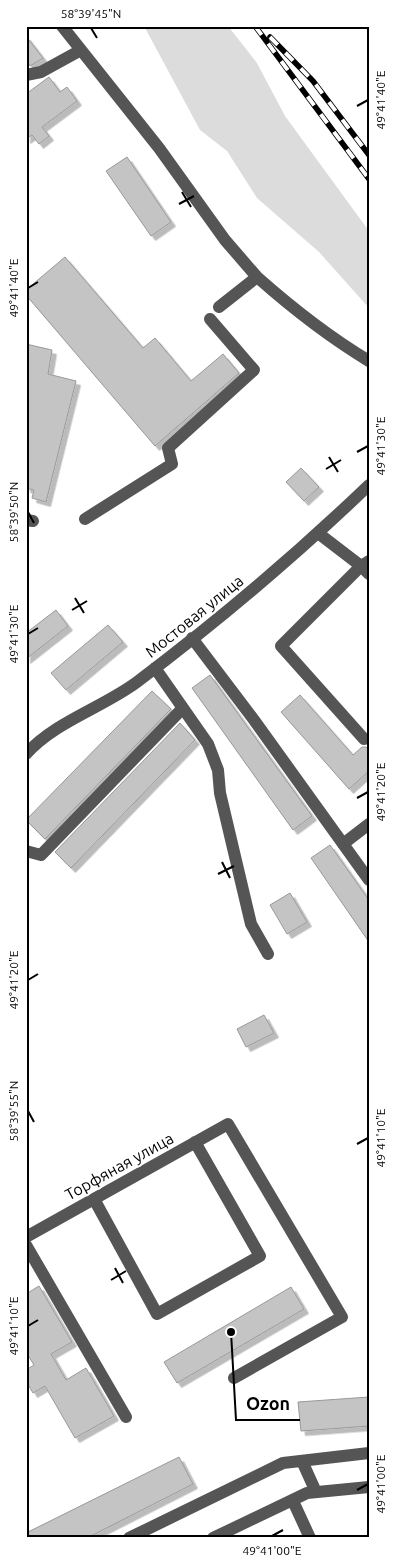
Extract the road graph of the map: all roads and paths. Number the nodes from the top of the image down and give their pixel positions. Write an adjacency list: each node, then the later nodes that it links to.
1 (62, 26): 2 (street)
2 (81, 50): 3 (street); 4 (street)
3 (26, 75)
4 (257, 277): 5 (street); 7 (street)
5 (219, 307)
6 (210, 319): 9 (street)
7 (369, 361)
8 (369, 485): 10 (street, Мостовая улица)
9 (85, 519)
10 (318, 534): 11 (street); 12 (street, Мостовая улица)
11 (366, 567): 15 (street)
12 (192, 638): 13 (street, Мостовая улица); 18 (street)
13 (155, 668): 14 (street); 16 (street, Мостовая улица)
14 (182, 709): 19 (street); 21 (street)
15 (364, 739)
16 (27, 751)
17 (369, 824): 18 (street)
18 (343, 844): 20 (street)
19 (26, 851)
20 (369, 880)
21 (268, 954)
22 (195, 1142): 23 (street, Торфяная улица); 23 (street); 26 (street, Торфяная улица)
23 (94, 1199): 24 (street, Торфяная улица)
24 (26, 1237)
25 (26, 1246): 27 (street)
26 (234, 1378)
27 (126, 1417)
28 (369, 1453): 29 (street)
29 (302, 1460): 31 (street); 33 (street)
30 (369, 1487): 31 (street)
31 (316, 1492): 32 (street)
32 (293, 1501): 34 (street); 35 (street)
33 (129, 1538)
34 (213, 1538)
35 (310, 1538)

